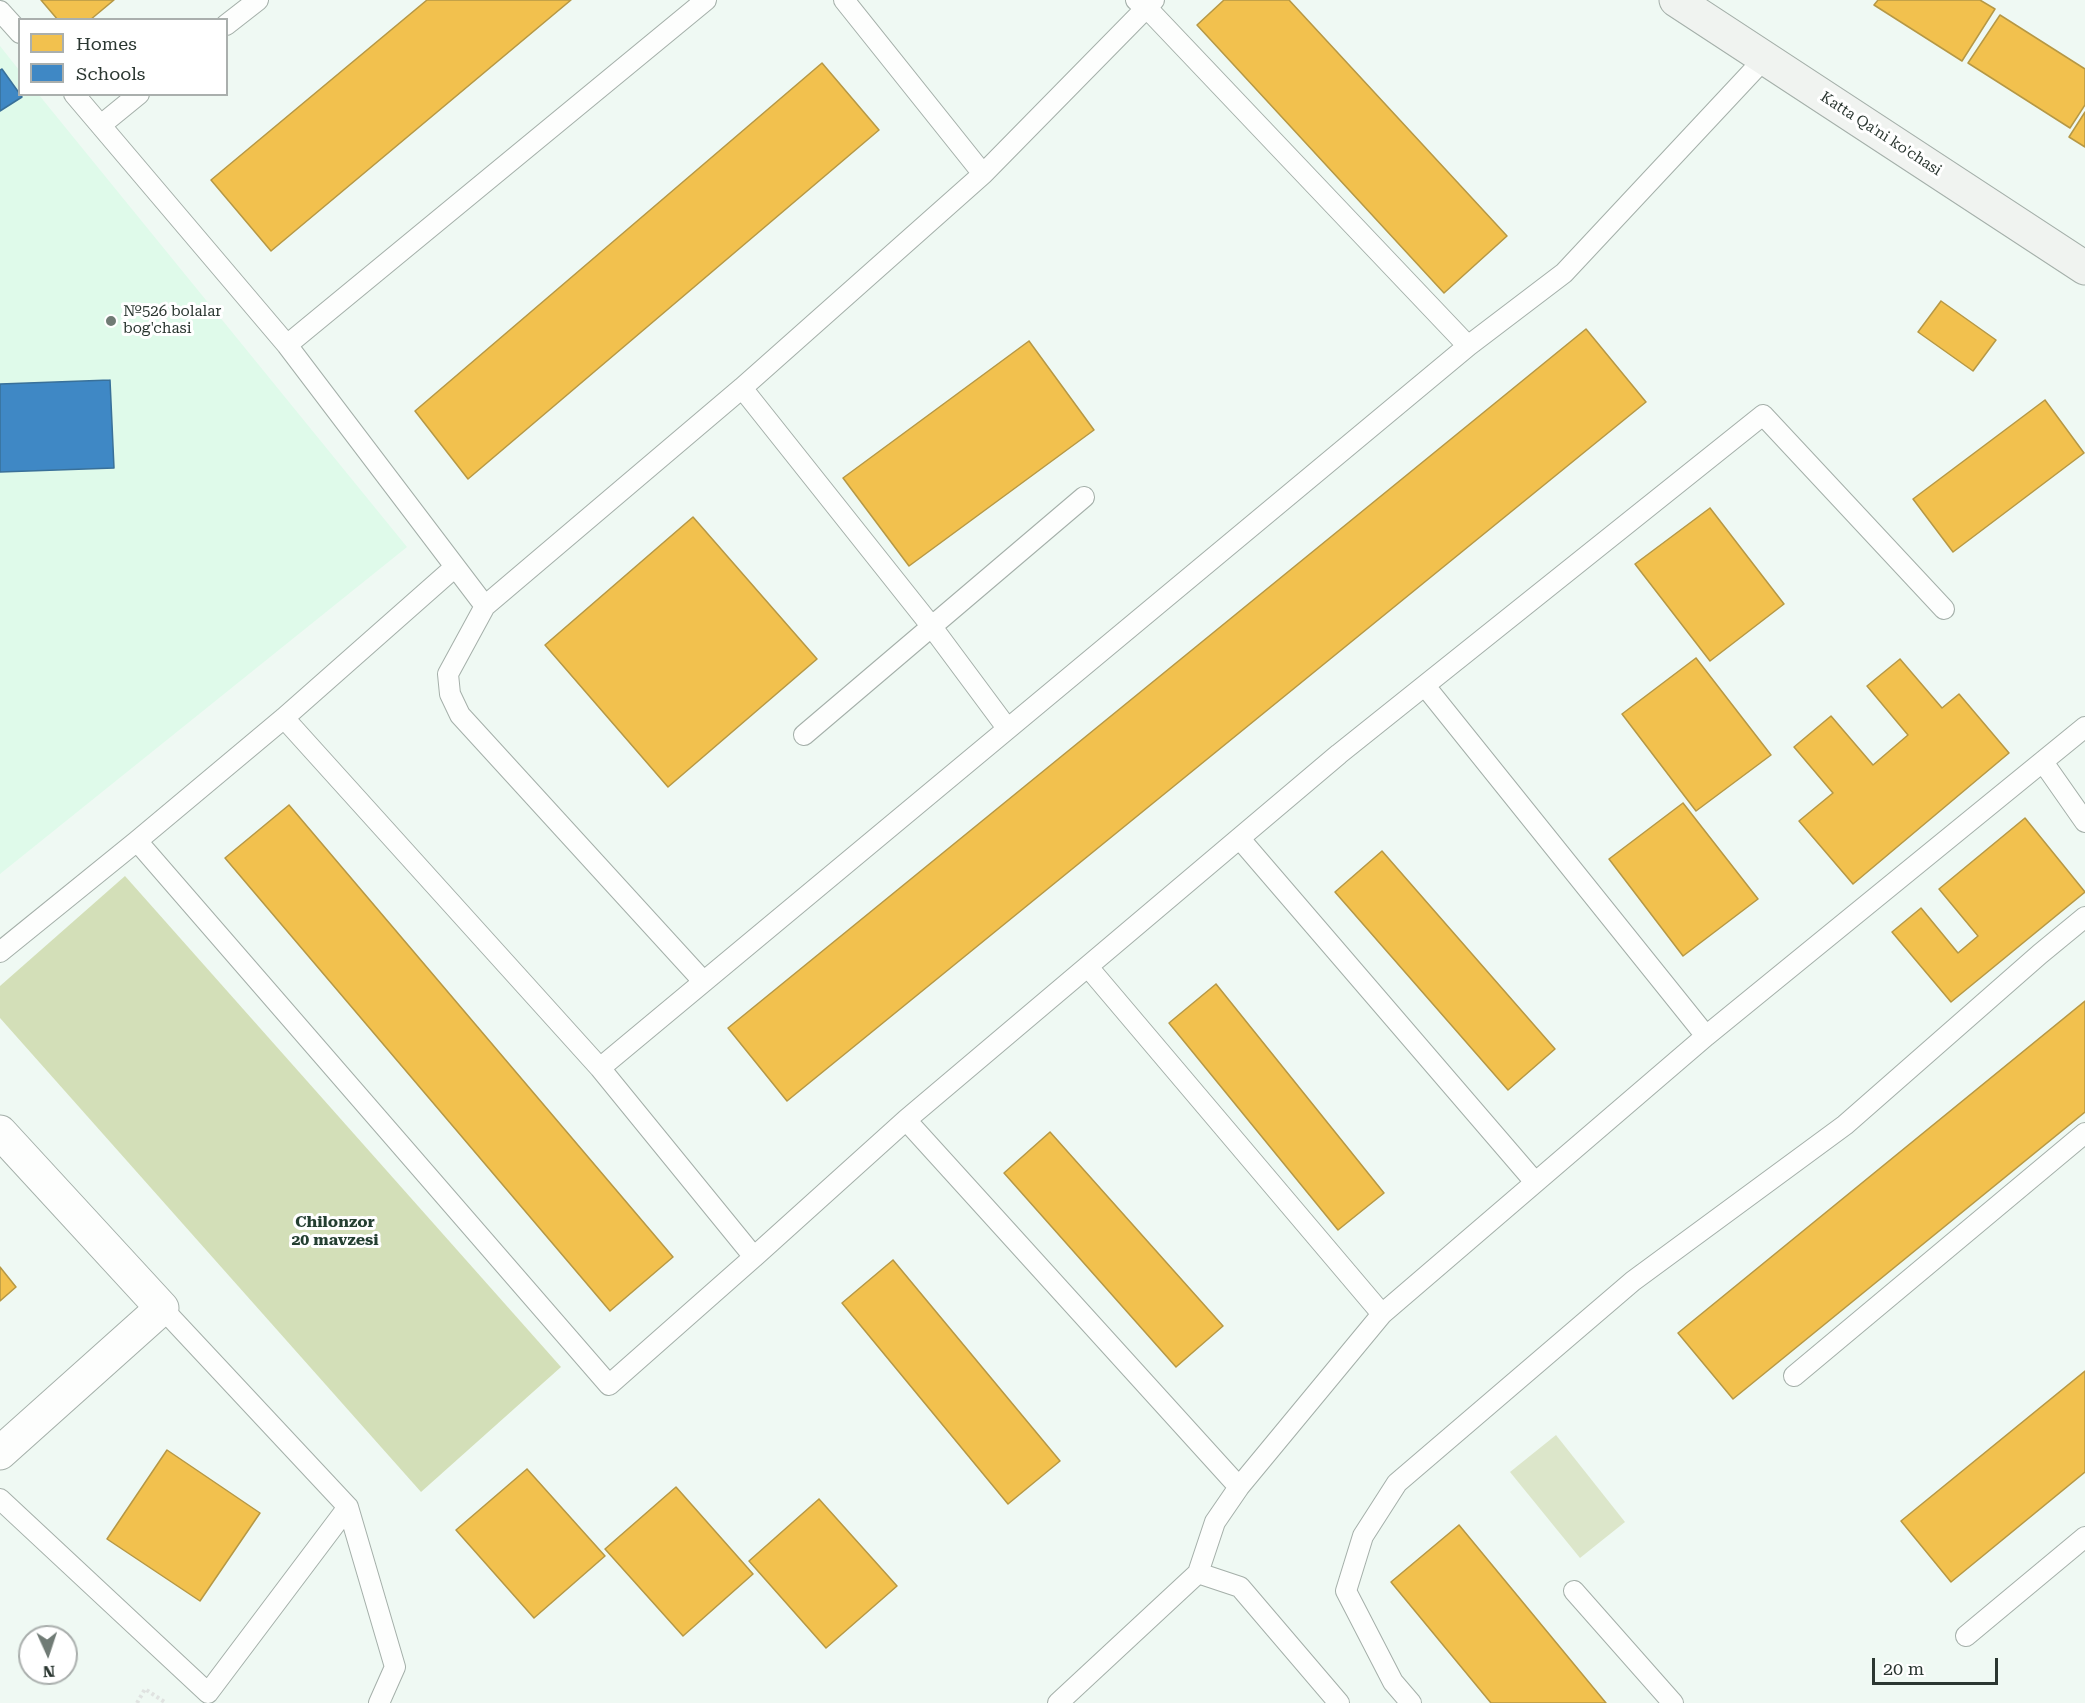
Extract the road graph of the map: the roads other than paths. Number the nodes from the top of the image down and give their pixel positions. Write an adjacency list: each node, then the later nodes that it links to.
1 (258, 0): 7 (lane)
2 (706, 0): 15 (lane)
3 (844, 0): 13 (lane)
4 (1676, 0): 9 (main road, Katta Qa'ni ko'chasi)
5 (1145, 2): 13 (lane); 16 (lane)
6 (0, 11): 8 (lane)
7 (228, 23)
8 (18, 31)
9 (1765, 58): 14 (main road, Katta Qa'ni ko'chasi); 16 (lane)
10 (76, 96): 12 (lane)
11 (137, 96): 12 (lane)
12 (101, 125): 15 (lane)
13 (983, 174): 17 (lane)
14 (2085, 268)
15 (287, 345): 19 (lane)
16 (1468, 346): 25 (lane)
17 (742, 388): 20 (lane); 22 (lane)
18 (1084, 497): 22 (lane)
19 (455, 567): 20 (lane); 24 (lane)
20 (485, 606): 35 (lane)
21 (1944, 609): 23 (lane)
22 (932, 627): 25 (lane); 27 (lane)
23 (1425, 686): 30 (lane); 36 (lane)
24 (284, 718): 31 (lane); 37 (lane)
25 (1007, 728): 35 (lane)
26 (2085, 728): 28 (lane)
27 (804, 735)
28 (2043, 762): 29 (lane); 36 (lane)
29 (2085, 822)
30 (1240, 839): 34 (lane); 41 (lane)
31 (137, 841): 33 (lane); 42 (lane)
32 (2085, 917): 57 (lane)
33 (0, 952)
34 (1088, 968): 38 (lane); 44 (lane)
35 (703, 981): 37 (lane)
36 (1706, 1036): 41 (lane)
37 (600, 1068): 42 (lane)
38 (906, 1120): 42 (lane); 47 (lane)
39 (0, 1132): 43 (street)
40 (2085, 1133): 45 (lane)
41 (1535, 1182): 44 (lane)
42 (754, 1257)
43 (162, 1308): 46 (street); 49 (lane)
44 (1382, 1314): 47 (lane)
45 (1794, 1376)
46 (0, 1454)
47 (1239, 1487): 51 (lane)
48 (0, 1499): 49 (lane)
49 (348, 1507): 54 (lane)
50 (2085, 1537): 53 (lane)
51 (1198, 1573): 55 (lane); 56 (lane)
52 (1574, 1591): 58 (lane)
53 (1966, 1636)
54 (379, 1703)
55 (1058, 1703)
56 (1339, 1703)
57 (1411, 1703)
58 (1673, 1703)

